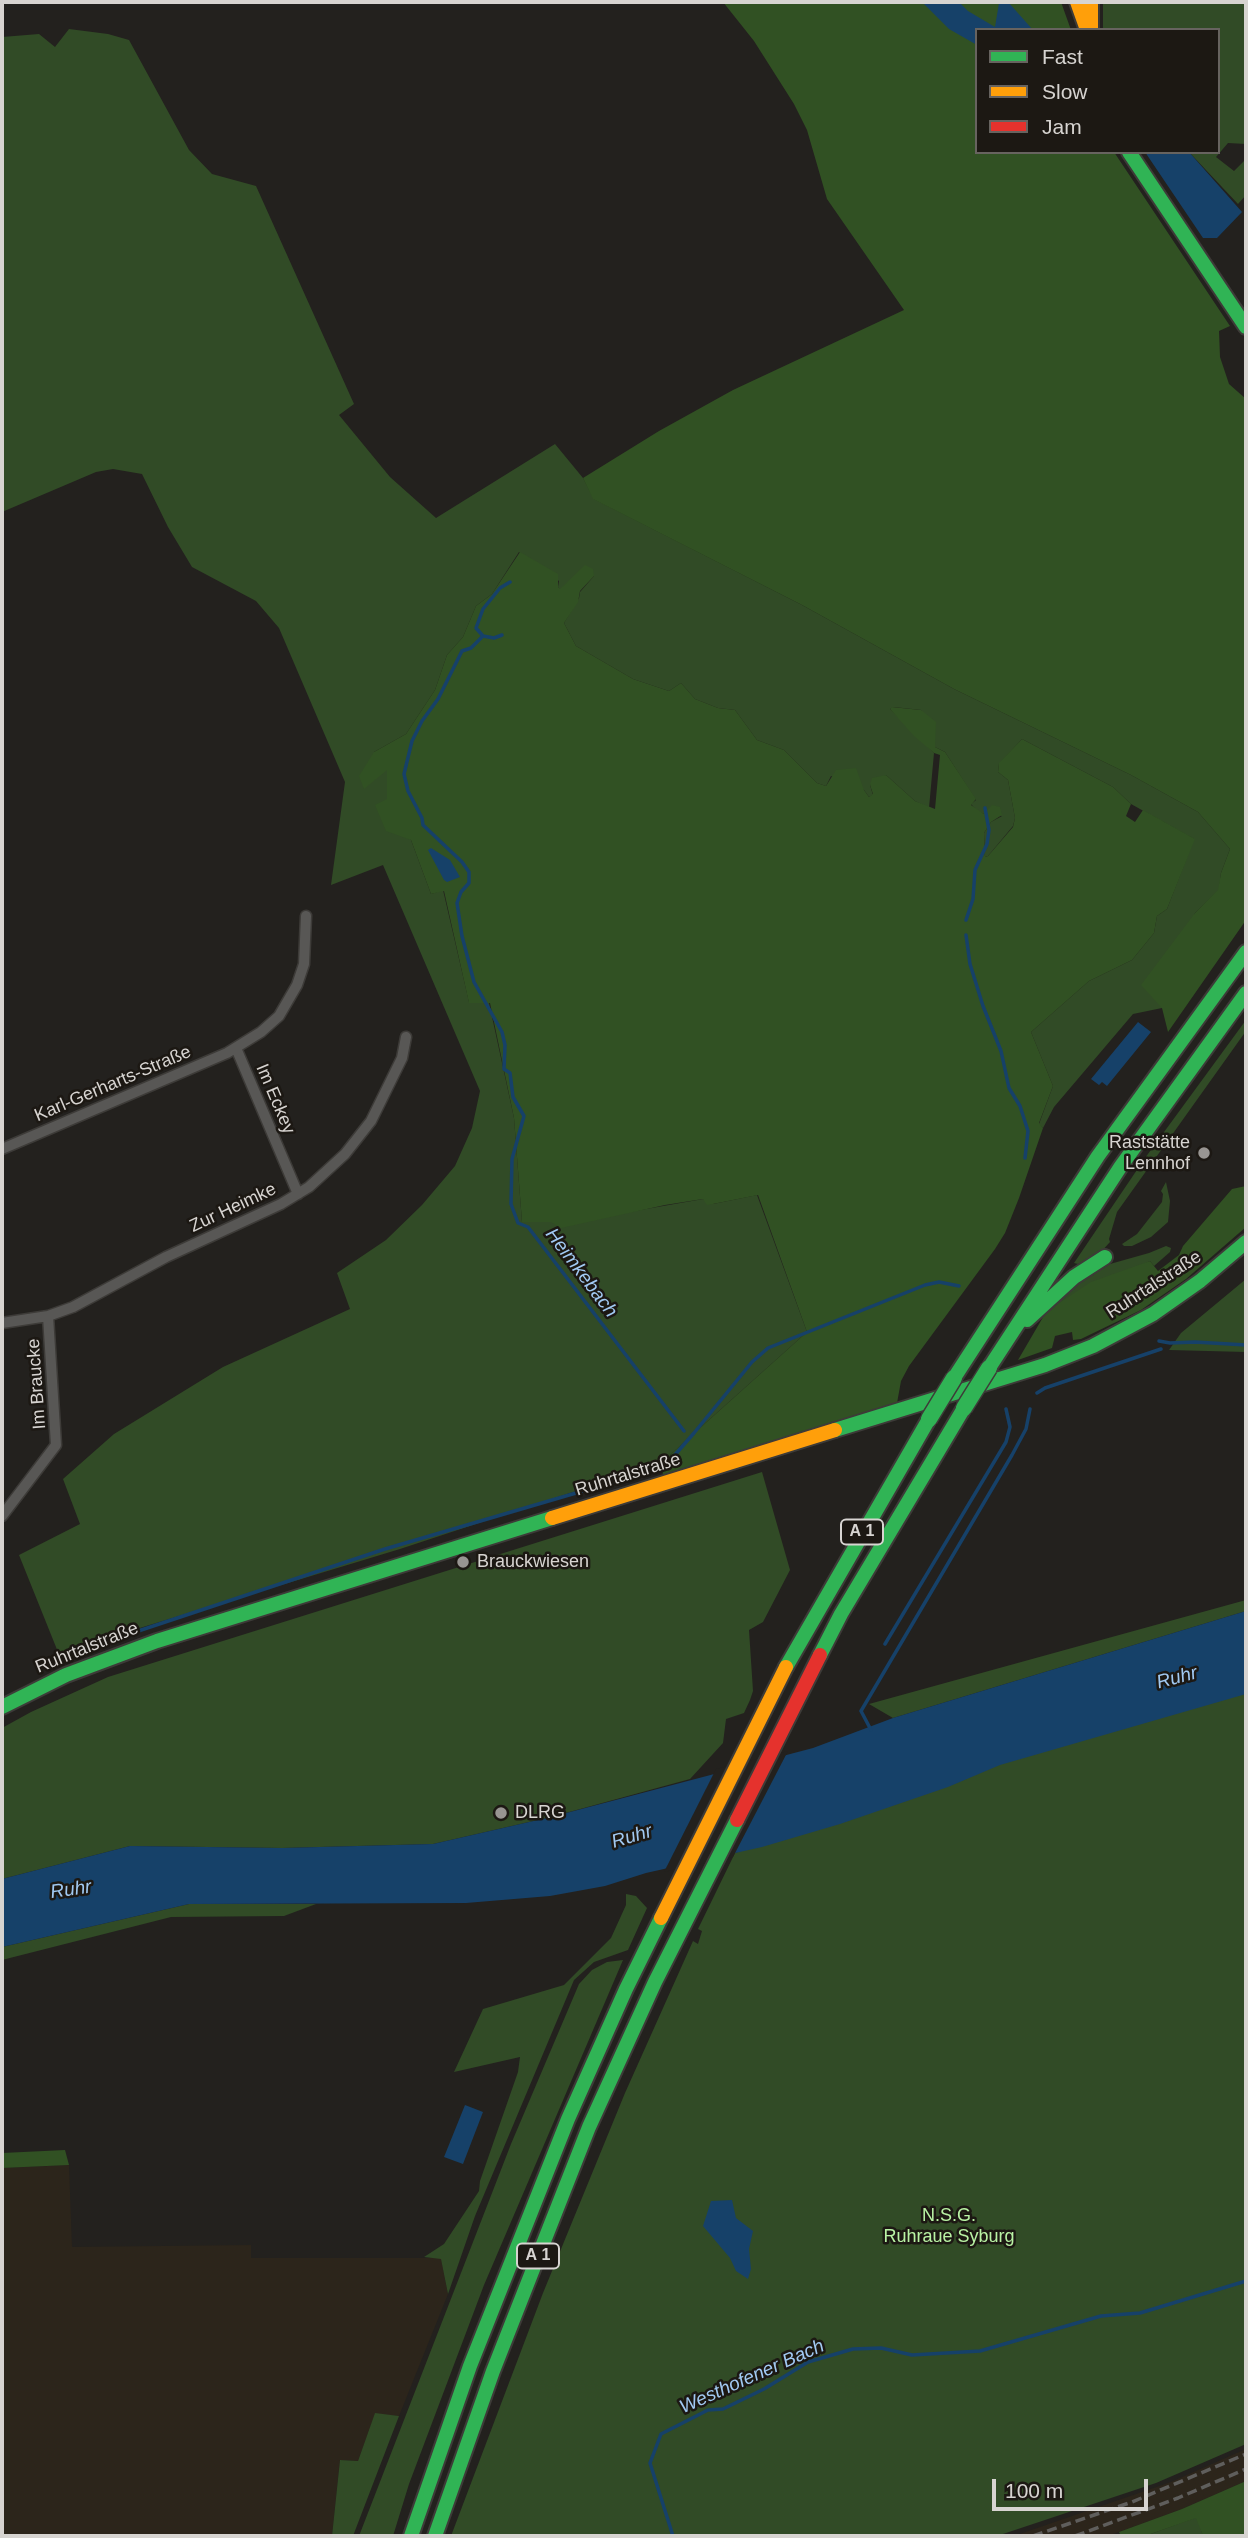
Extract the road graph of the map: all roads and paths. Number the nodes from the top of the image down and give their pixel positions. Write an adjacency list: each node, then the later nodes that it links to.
1 (1077, 2): 3 (main road)
2 (1091, 2): 4 (main road)
3 (1088, 28)
4 (1089, 28)
5 (1130, 154): 6 (main road)
6 (1246, 327)
7 (306, 916): 11 (street, Im Eckey)
8 (1246, 952): 21 (main road, A 1, bridge)
9 (1246, 993): 18 (main road, A 1)
10 (406, 1037): 13 (street, Zur Heimke)
11 (236, 1048): 12 (street, Karl-Gerharts-Straße); 13 (street, Im Eckey)
12 (2, 1149)
13 (298, 1194): 16 (street, Zur Heimke)
14 (1246, 1242): 20 (main road, Ruhrtalstraße)
15 (1105, 1257): 18 (main road)
16 (48, 1316): 17 (street, Zur Heimke); 19 (street, Im Braucke)
17 (2, 1323)
18 (1006, 1339): 22 (main road, A 1, bridge)
19 (2, 1516)
20 (2, 1707)
21 (411, 2536)
22 (435, 2536)

